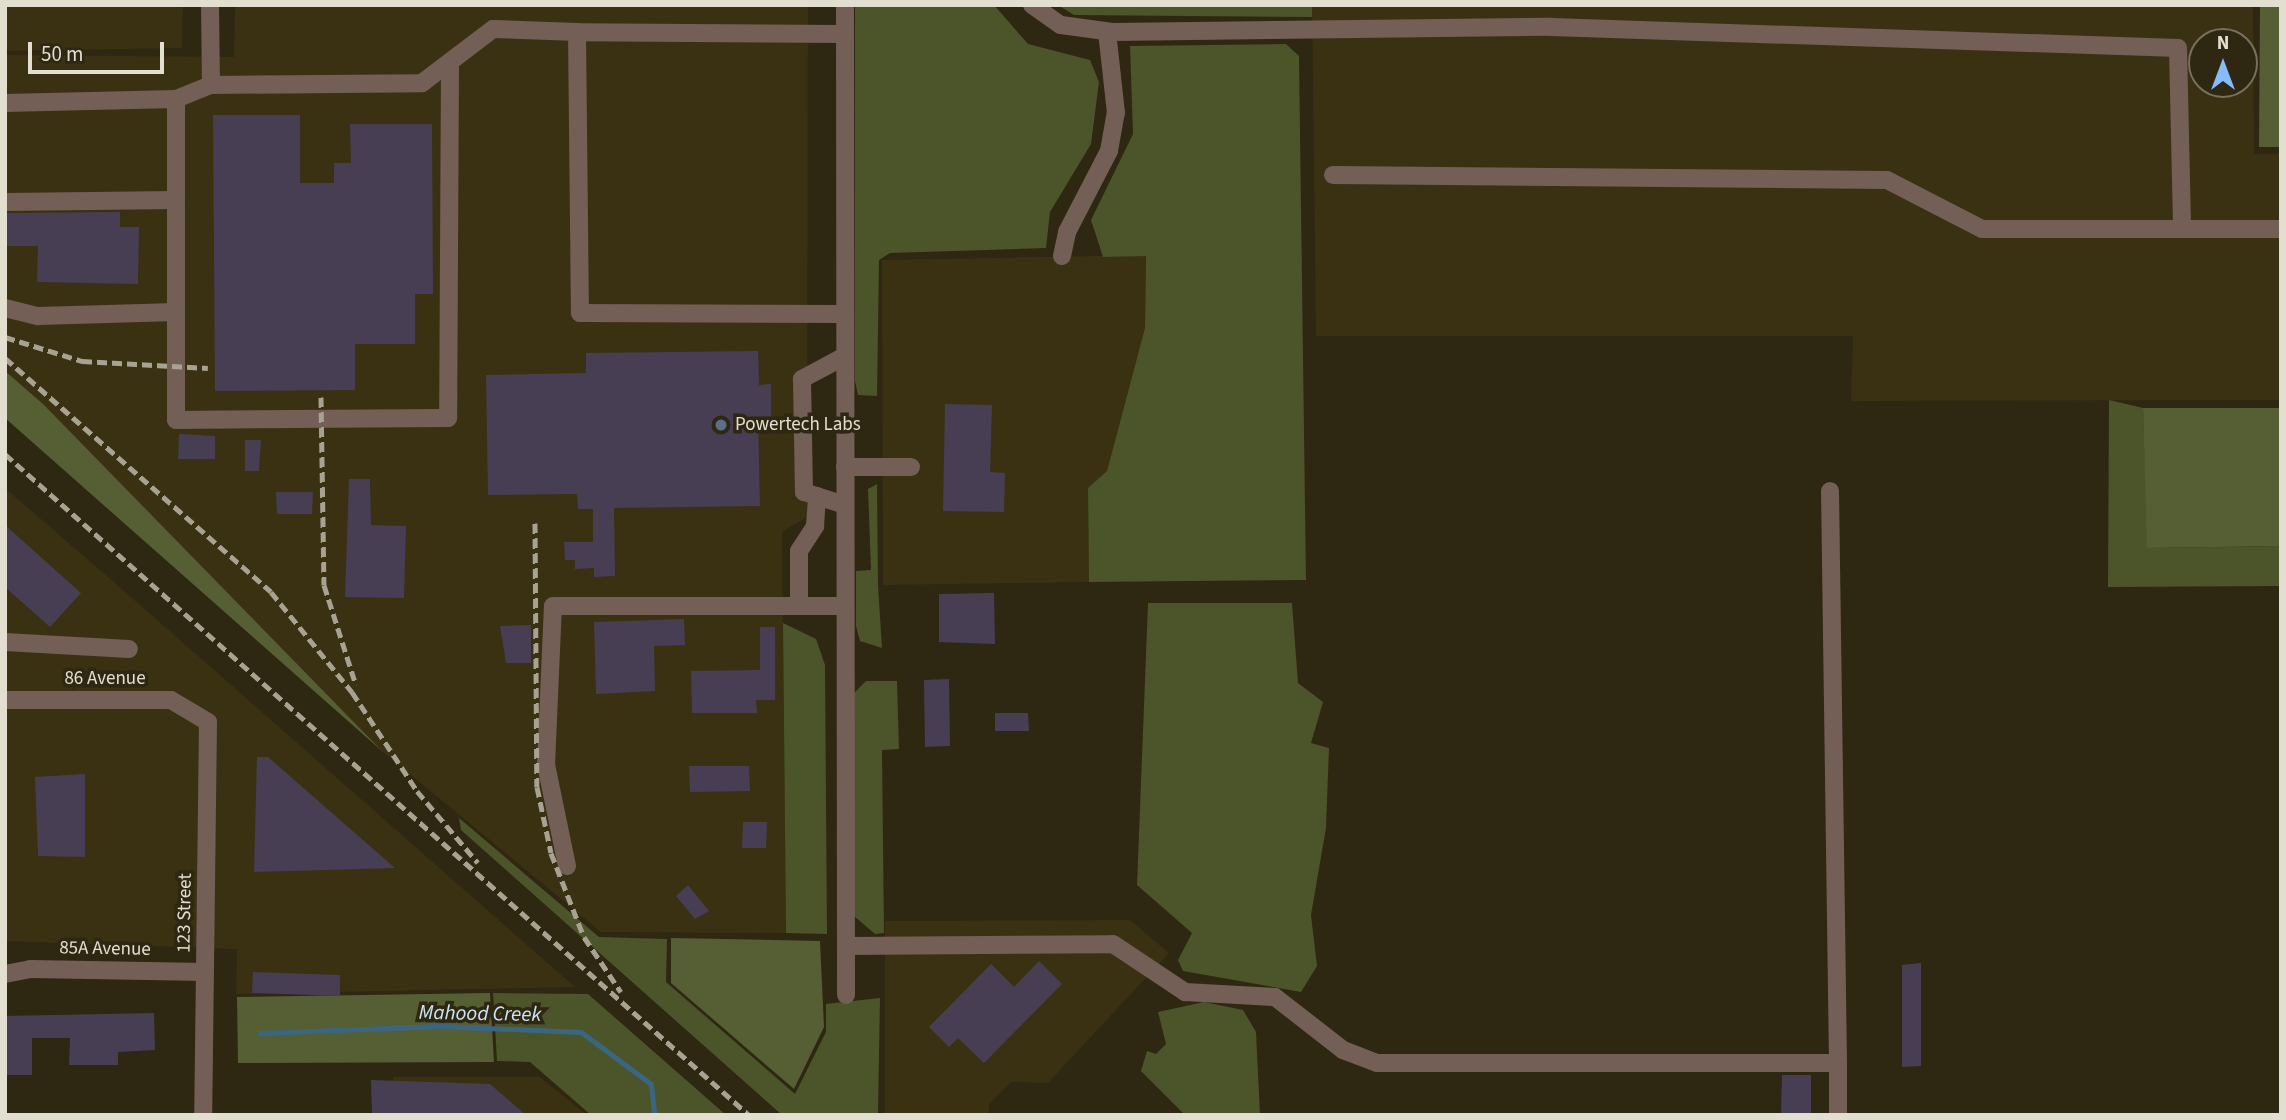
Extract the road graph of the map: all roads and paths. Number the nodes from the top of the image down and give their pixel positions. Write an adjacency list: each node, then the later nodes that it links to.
1 (209, 5): 8 (street)
2 (845, 5): 6 (street)
3 (1032, 5): 5 (street)
4 (577, 32): 6 (street); 7 (street); 19 (street)
5 (1107, 32): 14 (street); 16 (street)
6 (845, 34): 19 (street)
7 (450, 65): 8 (street); 18 (street)
8 (211, 85): 9 (street)
9 (176, 99): 10 (street); 12 (street)
10 (5, 103)
11 (1333, 175): 14 (street)
12 (176, 200): 13 (street); 18 (street)
13 (5, 202)
14 (2182, 229): 15 (street)
15 (2281, 229)
16 (1062, 256)
17 (5, 308): 18 (street)
18 (176, 312)
19 (845, 314): 20 (street)
20 (845, 356): 21 (street); 24 (street)
21 (845, 467): 22 (street); 25 (street)
22 (911, 467)
23 (1830, 491): 37 (street)
24 (817, 496): 25 (street); 26 (street)
25 (845, 505): 27 (street)
26 (799, 606): 27 (street); 32 (street)
27 (845, 606): 33 (street)
28 (5, 642): 29 (street)
29 (129, 649)
30 (5, 700): 31 (street, 86 Avenue)
31 (200, 715): 34 (street, 123 Street)
32 (567, 866)
33 (846, 946): 36 (street); 37 (street)
34 (205, 972): 35 (street, 85A Avenue); 38 (street, 123 Street)
35 (5, 974)
36 (846, 995)
37 (1838, 1063): 39 (street)
38 (203, 1115)
39 (1838, 1115)

